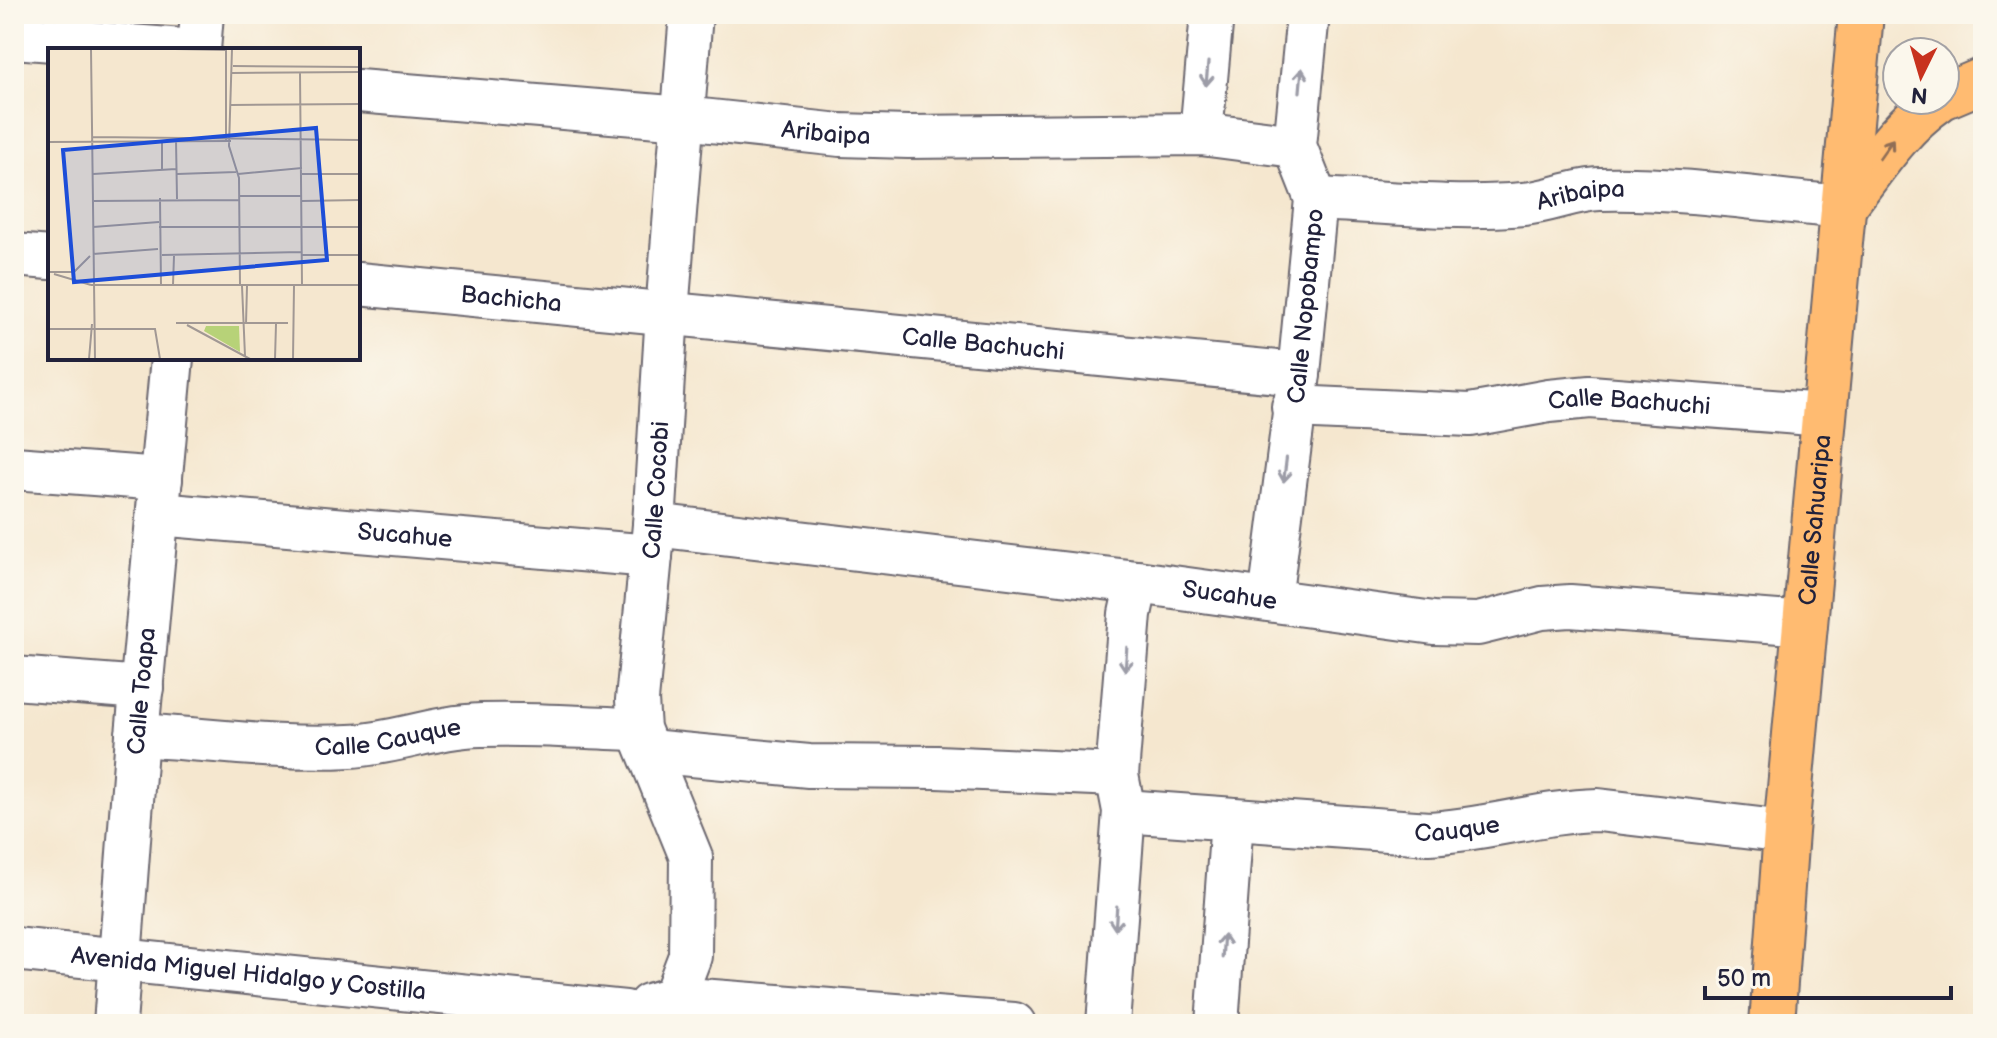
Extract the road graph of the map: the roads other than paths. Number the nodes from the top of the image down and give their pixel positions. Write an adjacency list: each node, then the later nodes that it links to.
1 (202, 14): 8 (street)
2 (691, 14): 13 (street, Calle Cocobi)
3 (1212, 14): 14 (street, one-way to 14)
4 (1308, 14): 15 (street, Calle Nopobampo, one-way to 4)
5 (1861, 14): 17 (main road, Calle Sahuaripa)
6 (14, 37): 7 (street)
7 (156, 48)
8 (199, 48)
9 (1983, 80): 10 (main road)
10 (1961, 89)
11 (360, 91): 13 (street, Aribaipa)
12 (1916, 116): 17 (main road, one-way to 12)
13 (683, 118): 14 (street, Aribaipa); 21 (street, Calle Cocobi)
14 (1201, 134): 15 (street, Aribaipa)
15 (1295, 146): 16 (street, Calle Nopobampo)
16 (1316, 199): 17 (street, Aribaipa); 23 (street, Calle Nopobampo)
17 (1843, 207): 24 (main road, Calle Sahuaripa)
18 (14, 255): 19 (street)
19 (48, 258)
20 (360, 284): 21 (street, Bachicha)
21 (667, 312): 23 (street, Calle Bachuchi); 27 (street, Calle Cocobi)
22 (172, 360): 26 (street, Calle Toapa)
23 (1296, 390): 24 (street, Calle Bachuchi); 29 (street, Calle Nopobampo, one-way to 29)
24 (1824, 415): 30 (main road, Calle Sahuaripa)
25 (14, 468): 26 (street, Sucahue)
26 (160, 497): 27 (street, Sucahue); 32 (street, Calle Toapa)
27 (652, 540): 28 (street, Sucahue); 34 (street, Calle Cocobi)
28 (1137, 582): 29 (street, Sucahue); 35 (street, one-way to 35)
29 (1270, 600): 30 (street, Sucahue)
30 (1806, 624): 37 (main road, Calle Sahuaripa)
31 (14, 678): 32 (street)
32 (142, 688): 33 (street, Calle Toapa)
33 (137, 735): 34 (street, Calle Cauque); 40 (street, Calle Toapa)
34 (644, 740): 35 (street, Calle Cauque); 39 (street, Calle Cocobi)
35 (1121, 793): 36 (street, Cauque); 45 (street, one-way to 45)
36 (1232, 820): 37 (street, Cauque); 46 (street, one-way to 36)
37 (1786, 832): 47 (main road, Calle Sahuaripa)
38 (14, 949): 40 (street, Avenida Miguel Hidalgo y Costilla)
39 (690, 956): 41 (street); 42 (street, Calle Cocobi)
40 (118, 960): 42 (street, Avenida Miguel Hidalgo y Costilla); 43 (street, Calle Toapa)
41 (715, 1012): 42 (street, Avenida Miguel Hidalgo y Costilla); 44 (street, Avenida Miguel Hidalgo y Costilla)
42 (657, 1014)
43 (115, 1024)
44 (1014, 1024)
45 (1108, 1024)
46 (1217, 1024)
47 (1772, 1024)

